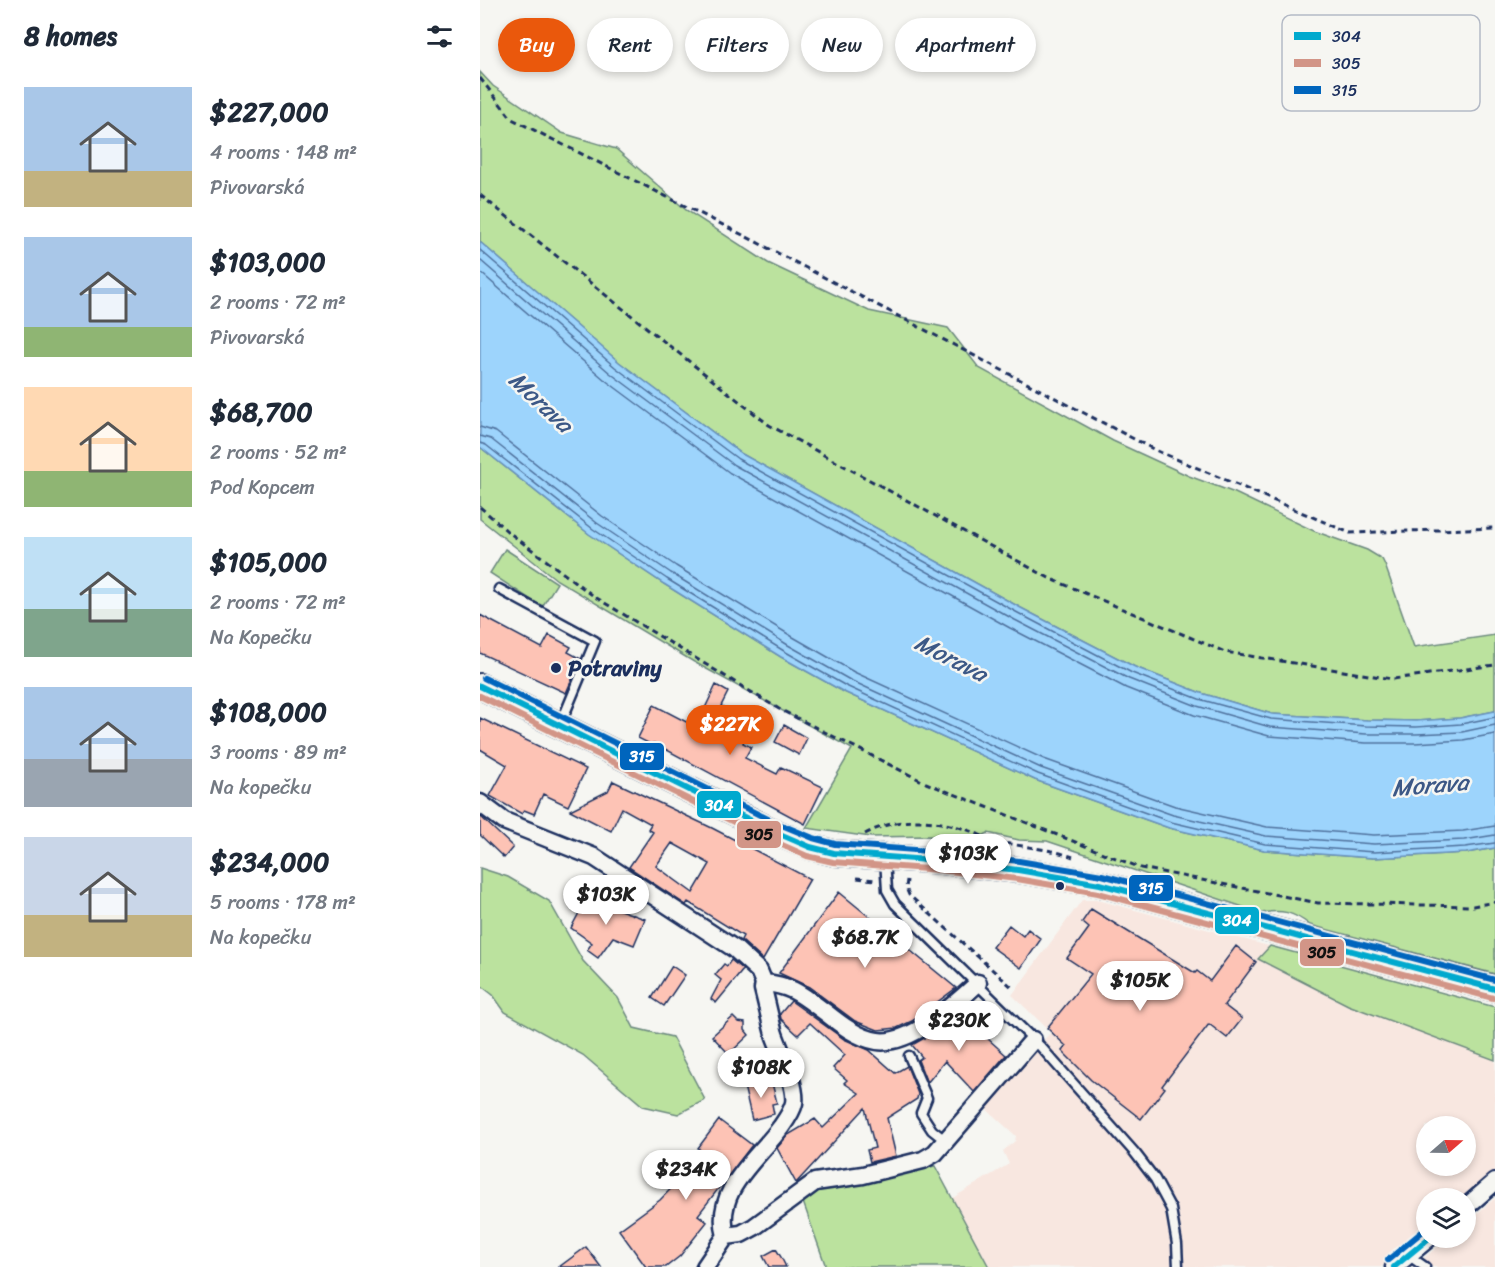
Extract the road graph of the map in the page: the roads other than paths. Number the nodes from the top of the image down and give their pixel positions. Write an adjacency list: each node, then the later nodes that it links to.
1 (499, 589): 3 (lane)
2 (480, 686): 3 (main road)
3 (559, 726): 5 (main road)
4 (480, 802): 6 (street)
5 (885, 857): 7 (lane); 8 (main road)
6 (764, 983): 7 (street); 14 (street)
7 (978, 983): 9 (lane)
8 (1495, 989)
9 (1033, 1040): 11 (street); 18 (lane)
10 (909, 1056): 11 (lane)
11 (946, 1142): 14 (street)
12 (1495, 1182): 13 (street)
13 (1476, 1198)
14 (726, 1236): 17 (street)
15 (1417, 1248): 16 (street)
16 (1408, 1255): 19 (street); 20 (lane)
17 (705, 1267)
18 (1178, 1267)
19 (1394, 1267)
20 (1425, 1267)

